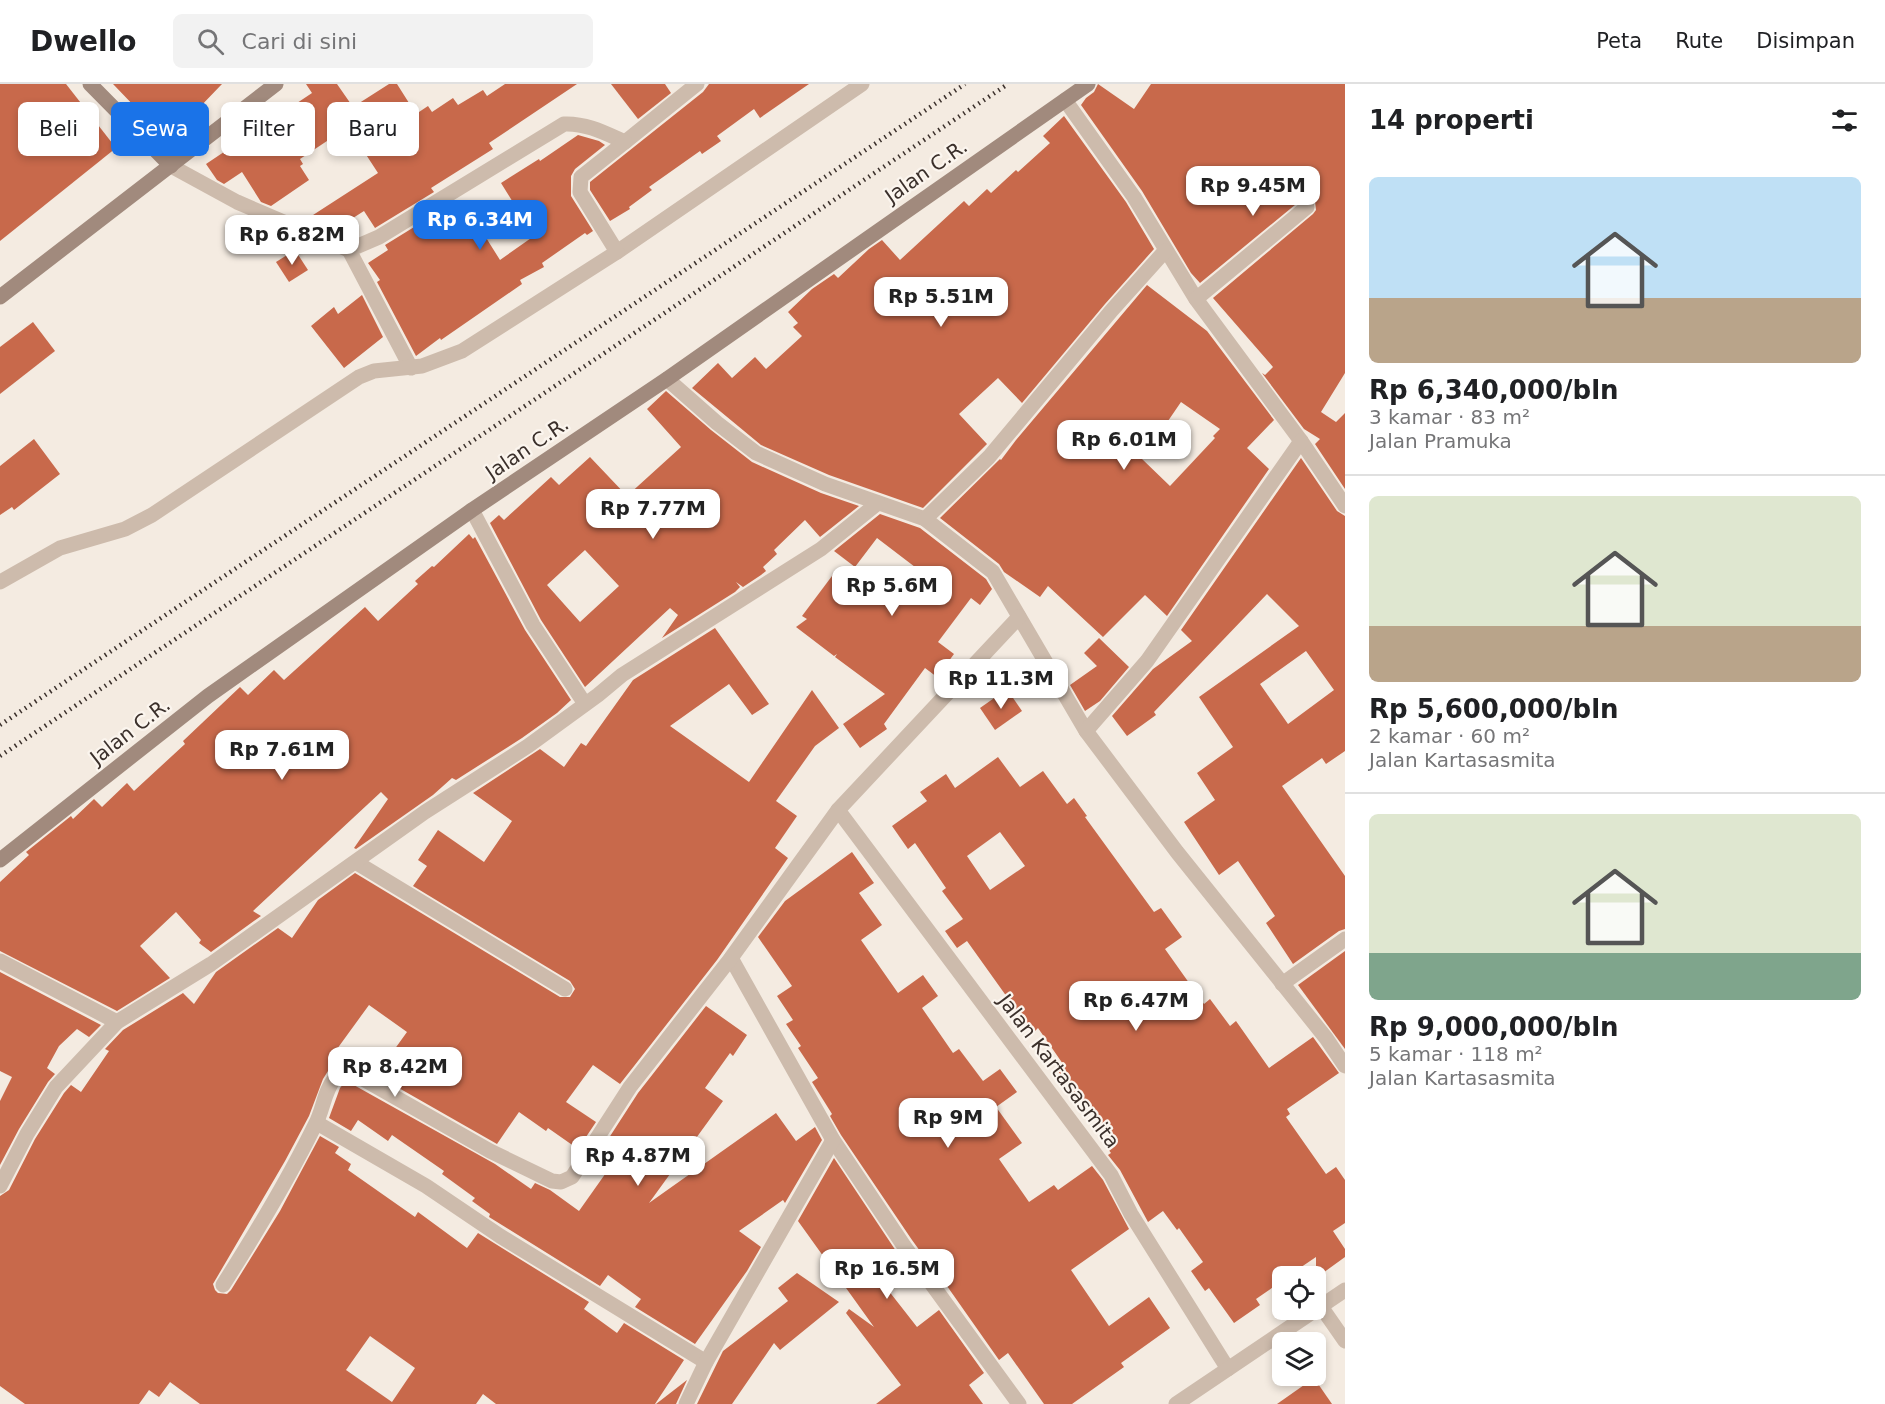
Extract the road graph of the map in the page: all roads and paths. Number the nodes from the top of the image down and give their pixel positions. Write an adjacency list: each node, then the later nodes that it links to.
1 (90, 84): 8 (street)
2 (276, 84): 8 (street)
3 (697, 84): 7 (street)
4 (862, 84): 12 (street)
5 (1088, 84): 6 (street, Jalan C.R.)
6 (1065, 100): 11 (street); 16 (street, Jalan C.R.)
7 (625, 142): 10 (street); 12 (street)
8 (171, 166): 10 (street); 13 (street)
9 (1307, 207): 14 (street)
10 (349, 250): 15 (street)
11 (1165, 251): 14 (street); 21 (street)
12 (617, 252): 15 (street)
13 (0, 297)
14 (1196, 299): 17 (street)
15 (411, 368): 22 (street)
16 (667, 379): 18 (street); 20 (street, Jalan C.R.)
17 (1301, 441): 19 (street); 25 (street)
18 (878, 503): 21 (street); 24 (street)
19 (1345, 506)
20 (472, 510): 24 (street); 27 (street, Jalan C.R.)
21 (924, 519): 23 (street)
22 (0, 582)
23 (1019, 617): 25 (street); 26 (street)
24 (585, 704): 28 (street)
25 (1086, 730): 32 (street)
26 (838, 810): 30 (street); 46 (street, Jalan Kartasasmita)
27 (0, 860)
28 (357, 863): 33 (street); 34 (street)
29 (1345, 939): 32 (street)
30 (731, 958): 36 (street); 37 (street)
31 (0, 961): 34 (street)
32 (1282, 984): 35 (street)
33 (565, 989)
34 (117, 1022): 38 (street)
35 (1345, 1066)
36 (317, 1123): 39 (street); 45 (street)
37 (833, 1140): 45 (street); 48 (street)
38 (0, 1186)
39 (223, 1285)
40 (1345, 1290): 41 (street)
41 (1326, 1305)
42 (1326, 1314): 44 (street)
43 (1304, 1320): 46 (street)
44 (1345, 1341)
45 (706, 1362): 47 (street)
46 (1228, 1369): 49 (street)
47 (686, 1404)
48 (1020, 1404)
49 (1176, 1404)

